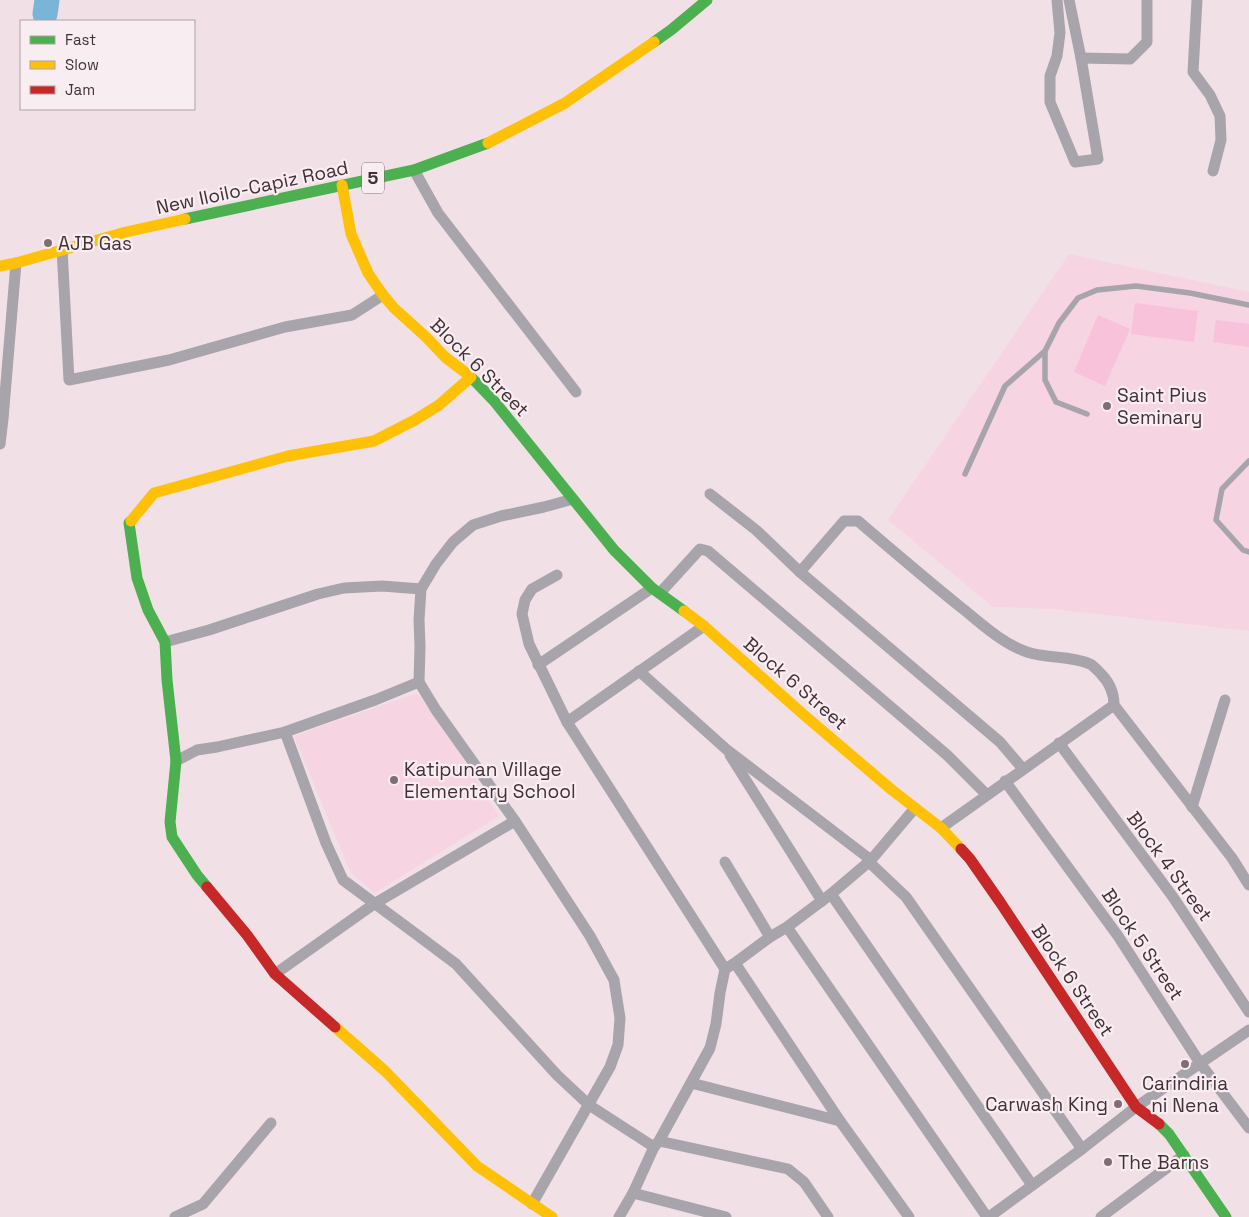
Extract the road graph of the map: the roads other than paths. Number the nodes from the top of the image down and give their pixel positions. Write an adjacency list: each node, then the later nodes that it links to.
1 (707, 0): 7 (main road, New Iloilo-Capiz Road / 5)
2 (1057, 0): 6 (street)
3 (1069, 0): 6 (street)
4 (1147, 0): 6 (street)
5 (1197, 0): 8 (street)
6 (1081, 58)
7 (414, 170): 9 (main road, New Iloilo-Capiz Road / 5); 17 (street)
8 (1213, 171)
9 (342, 185): 10 (main road, New Iloilo-Capiz Road / 5); 13 (main road, Block 6 Street)
10 (62, 250): 11 (main road, New Iloilo-Capiz Road / 5); 13 (street)
11 (16, 263): 12 (main road, New Iloilo-Capiz Road / 5); 19 (street)
12 (0, 266)
13 (382, 295): 16 (main road, Block 6 Street)
14 (1249, 305): 15 (lane)
15 (1045, 351): 18 (lane); 21 (lane)
16 (471, 377): 23 (main road, Block 6 Street); 30 (main road)
17 (576, 392)
18 (1087, 414)
19 (0, 444)
20 (1249, 461): 24 (lane)
21 (965, 474)
22 (710, 494): 25 (street)
23 (573, 499): 27 (street); 28 (main road, Block 6 Street)
24 (1249, 552)
25 (800, 572): 35 (street); 41 (street)
26 (557, 575): 31 (street)
27 (421, 590): 30 (street); 33 (street)
28 (656, 591): 29 (main road, Block 6 Street); 31 (street); 43 (street)
29 (704, 626): 32 (street); 45 (main road, Block 6 Street)
30 (165, 642): 40 (main road)
31 (538, 664): 36 (street)
32 (639, 671): 36 (street); 39 (street)
33 (419, 682): 37 (street); 46 (street)
34 (1225, 700): 44 (street)
35 (1114, 705): 38 (street); 44 (street)
36 (567, 722): 55 (street)
37 (285, 732): 40 (street); 52 (street)
38 (1059, 744): 41 (street); 57 (street, Block 4 Street)
39 (726, 749): 48 (street); 51 (street)
40 (176, 761): 56 (main road)
41 (1023, 769): 42 (street)
42 (1006, 781): 43 (street); 59 (street, Block 5 Street)
43 (987, 795): 47 (street)
44 (1192, 807): 50 (street)
45 (915, 808): 47 (main road, Block 6 Street); 48 (street)
46 (515, 822): 52 (street); 61 (street)
47 (941, 828): 62 (main road, Block 6 Street)
48 (870, 861): 51 (street); 67 (street)
49 (725, 862): 54 (street)
50 (1249, 885)
51 (826, 898): 53 (street); 69 (street)
52 (374, 904): 56 (street); 61 (street)
53 (787, 927): 54 (street); 79 (street)
54 (770, 937): 55 (street)
55 (730, 966): 60 (street); 63 (street)
56 (275, 974): 71 (main road)
57 (1249, 1012)
58 (1249, 1030): 59 (street)
59 (1200, 1063): 62 (street); 65 (street, Block 5 Street)
60 (691, 1083): 63 (street); 66 (street)
61 (589, 1106): 66 (street); 71 (street)
62 (1136, 1107): 67 (street); 68 (main road, Block 6 Street)
63 (840, 1121): 78 (street)
64 (272, 1123): 73 (street)
65 (1249, 1128)
66 (656, 1144): 70 (street); 77 (street)
67 (1082, 1149): 69 (street)
68 (1184, 1155): 72 (main road, Block 6 Street); 80 (street)
69 (1032, 1185): 79 (street)
70 (633, 1193): 75 (street); 76 (street)
71 (532, 1204): 74 (main road)
72 (1220, 1215)
73 (175, 1217)
74 (552, 1217)
75 (620, 1217)
76 (726, 1217)
77 (828, 1217)
78 (909, 1217)
79 (988, 1217)
80 (1102, 1217)

